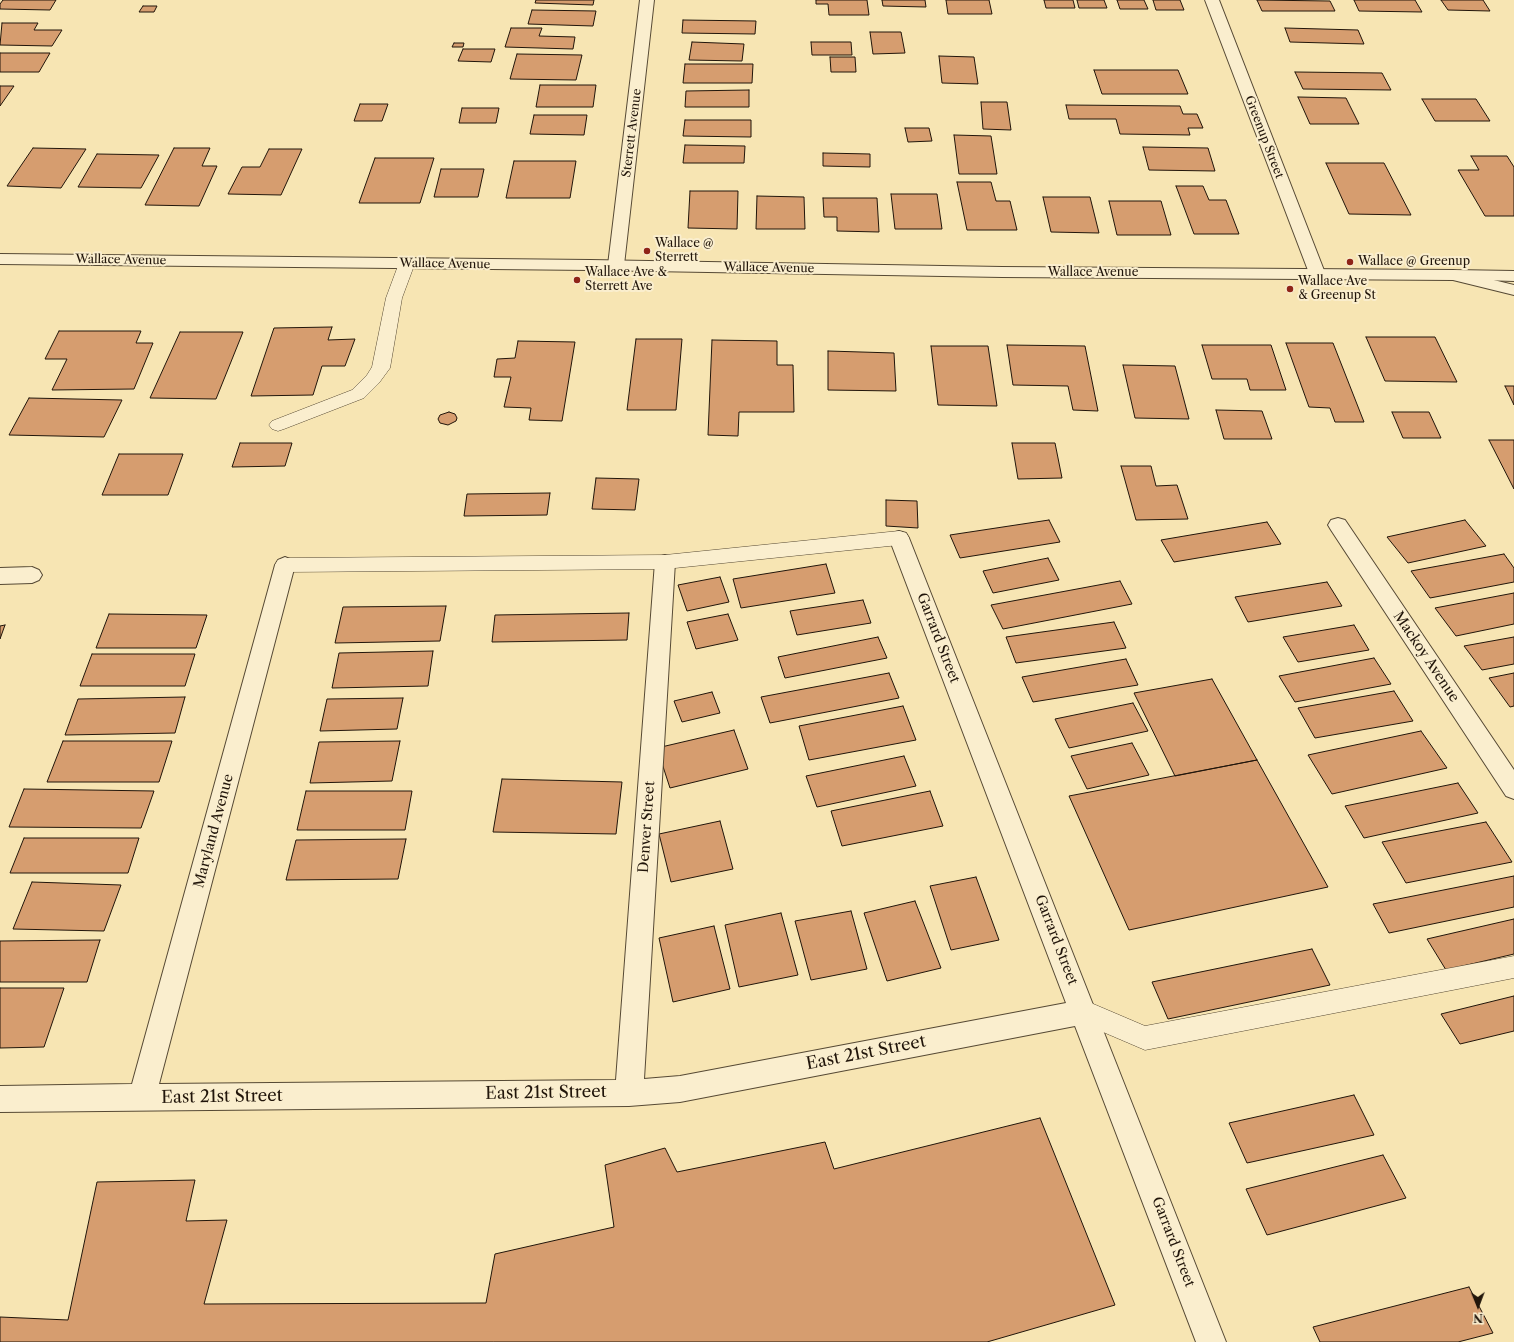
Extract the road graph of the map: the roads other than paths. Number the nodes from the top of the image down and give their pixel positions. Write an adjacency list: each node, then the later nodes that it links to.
1 (647, 0): 5 (street, Sterrett Avenue)
2 (1212, 0): 6 (street, Greenup Street)
3 (0, 259): 4 (street, Wallace Avenue)
4 (407, 263): 5 (street, Wallace Avenue); 10 (lane)
5 (616, 265): 6 (street, Wallace Avenue)
6 (1317, 273): 7 (street, Wallace Avenue)
7 (1453, 275): 8 (street, Wallace Avenue); 9 (street)
8 (1514, 276)
9 (1514, 290)
10 (278, 425)
11 (1338, 525): 17 (street, Mackoy Avenue)
12 (899, 538): 13 (lane); 19 (street, Garrard Street)
13 (665, 562): 14 (lane); 20 (street, Denver Street)
14 (285, 565): 21 (street, Maryland Avenue)
15 (32, 575): 16 (street)
16 (0, 576)
17 (1514, 789)
18 (1514, 966): 19 (lane)
19 (1084, 1012): 20 (street, East 21st Street); 23 (street, Garrard Street)
20 (629, 1093): 21 (street, East 21st Street)
21 (142, 1097): 22 (street, East 21st Street)
22 (0, 1099)
23 (1211, 1342)

